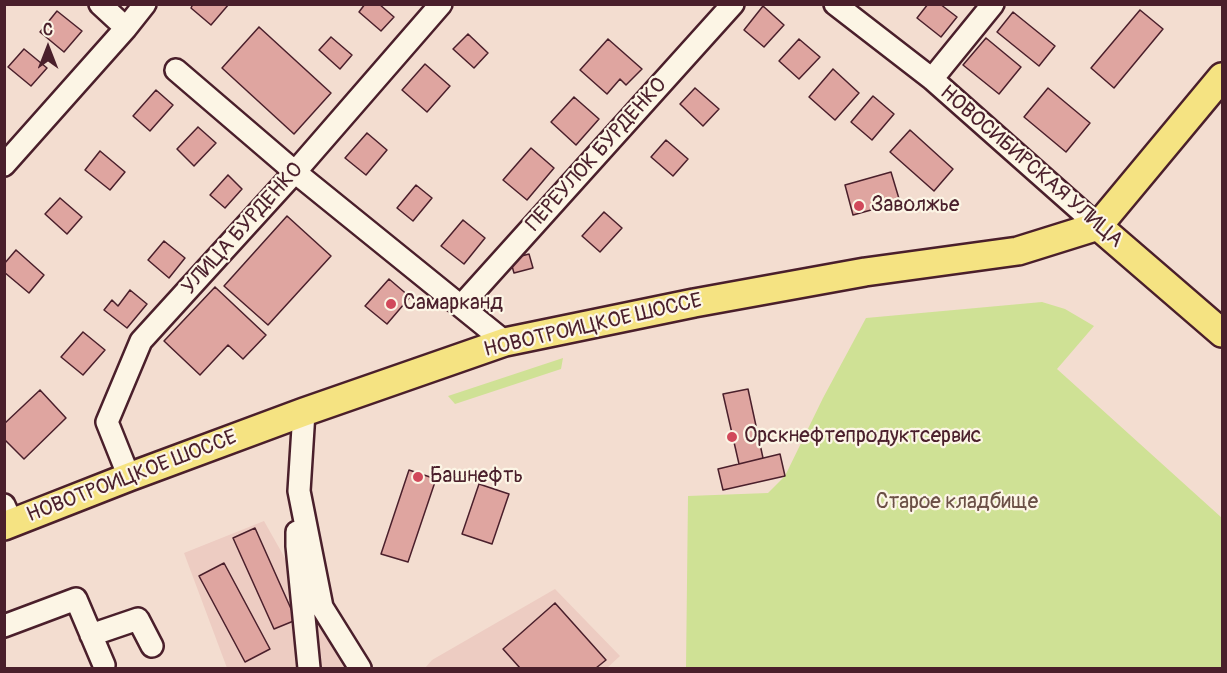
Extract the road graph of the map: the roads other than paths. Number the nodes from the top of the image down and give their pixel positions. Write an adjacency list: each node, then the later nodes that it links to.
1 (99, 4): 7 (street)
2 (145, 4): 7 (street)
3 (441, 4): 12 (street, УЛИЦА БУРДЕНКО)
4 (733, 4): 14 (street, ПЕРЕУЛОК БУРДЕНКО)
5 (835, 4): 10 (street, НОВОСИБИРСКАЯ УЛИЦА)
6 (993, 4): 10 (street)
7 (126, 28): 11 (street)
8 (176, 70): 12 (street)
9 (1222, 78): 13 (main road)
10 (932, 80): 13 (street, НОВОСИБИРСКАЯ УЛИЦА)
11 (4, 165)
12 (295, 172): 14 (street); 18 (street, УЛИЦА БУРДЕНКО)
13 (1098, 226): 15 (main road, НОВОСИБИРСКАЯ УЛИЦА); 16 (main road, НОВОТРОИЦКОЕ ШОССЕ)
14 (461, 306): 16 (street)
15 (1222, 333)
16 (505, 342): 17 (main road, НОВОТРОИЦКОЕ ШОССЕ)
17 (304, 412): 18 (main road, НОВОТРОИЦКОЕ ШОССЕ); 19 (street)
18 (129, 477): 20 (main road, НОВОТРОИЦКОЕ ШОССЕ)
19 (299, 491): 25 (street); 26 (street)
20 (7, 518)
21 (4, 626): 22 (street)
22 (91, 635): 23 (street); 24 (street)
23 (152, 646)
24 (104, 665)
25 (309, 669)
26 (360, 669)

